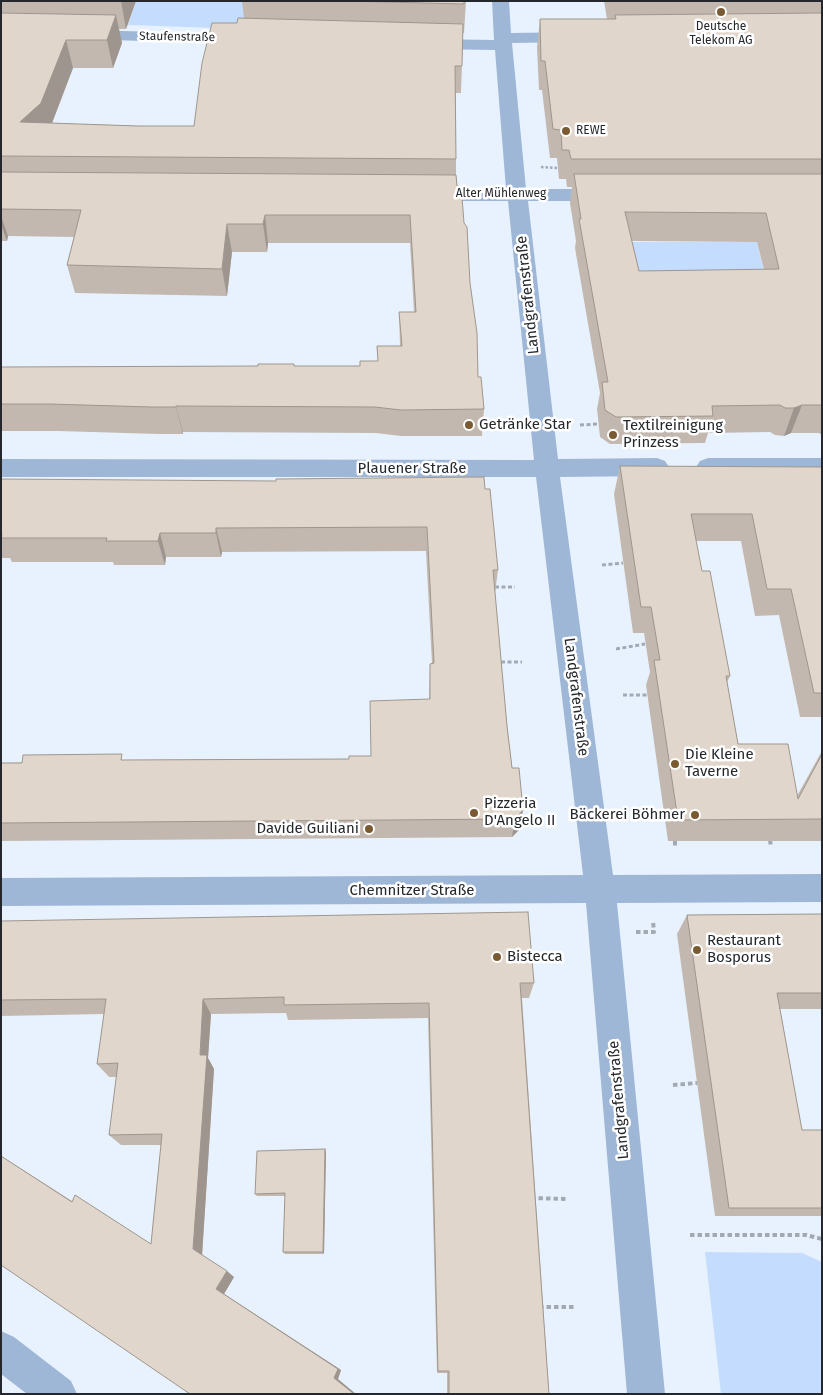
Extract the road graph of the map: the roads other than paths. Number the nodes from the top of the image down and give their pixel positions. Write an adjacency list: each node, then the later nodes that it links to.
1 (500, 1): 5 (street, Landgrafenstraße)
2 (70, 35): 4 (street, Staufenstraße)
3 (589, 37): 5 (street)
4 (267, 40)
5 (502, 42): 6 (street); 7 (street, Landgrafenstraße)
6 (414, 44)
7 (517, 194): 8 (street, Alter Mühlenweg); 9 (street, Alter Mühlenweg); 10 (street, Landgrafenstraße)
8 (400, 195)
9 (628, 195)
10 (547, 467): 11 (street, Plauener Straße); 12 (street, Plauener Straße); 14 (street, Landgrafenstraße)
11 (822, 467)
12 (1, 468)
13 (822, 888): 14 (street, Chemnitzer Straße)
14 (600, 890): 15 (street, Chemnitzer Straße); 18 (street, Landgrafenstraße)
15 (1, 892)
16 (1, 1350): 17 (street)
17 (58, 1394)
18 (646, 1394)

